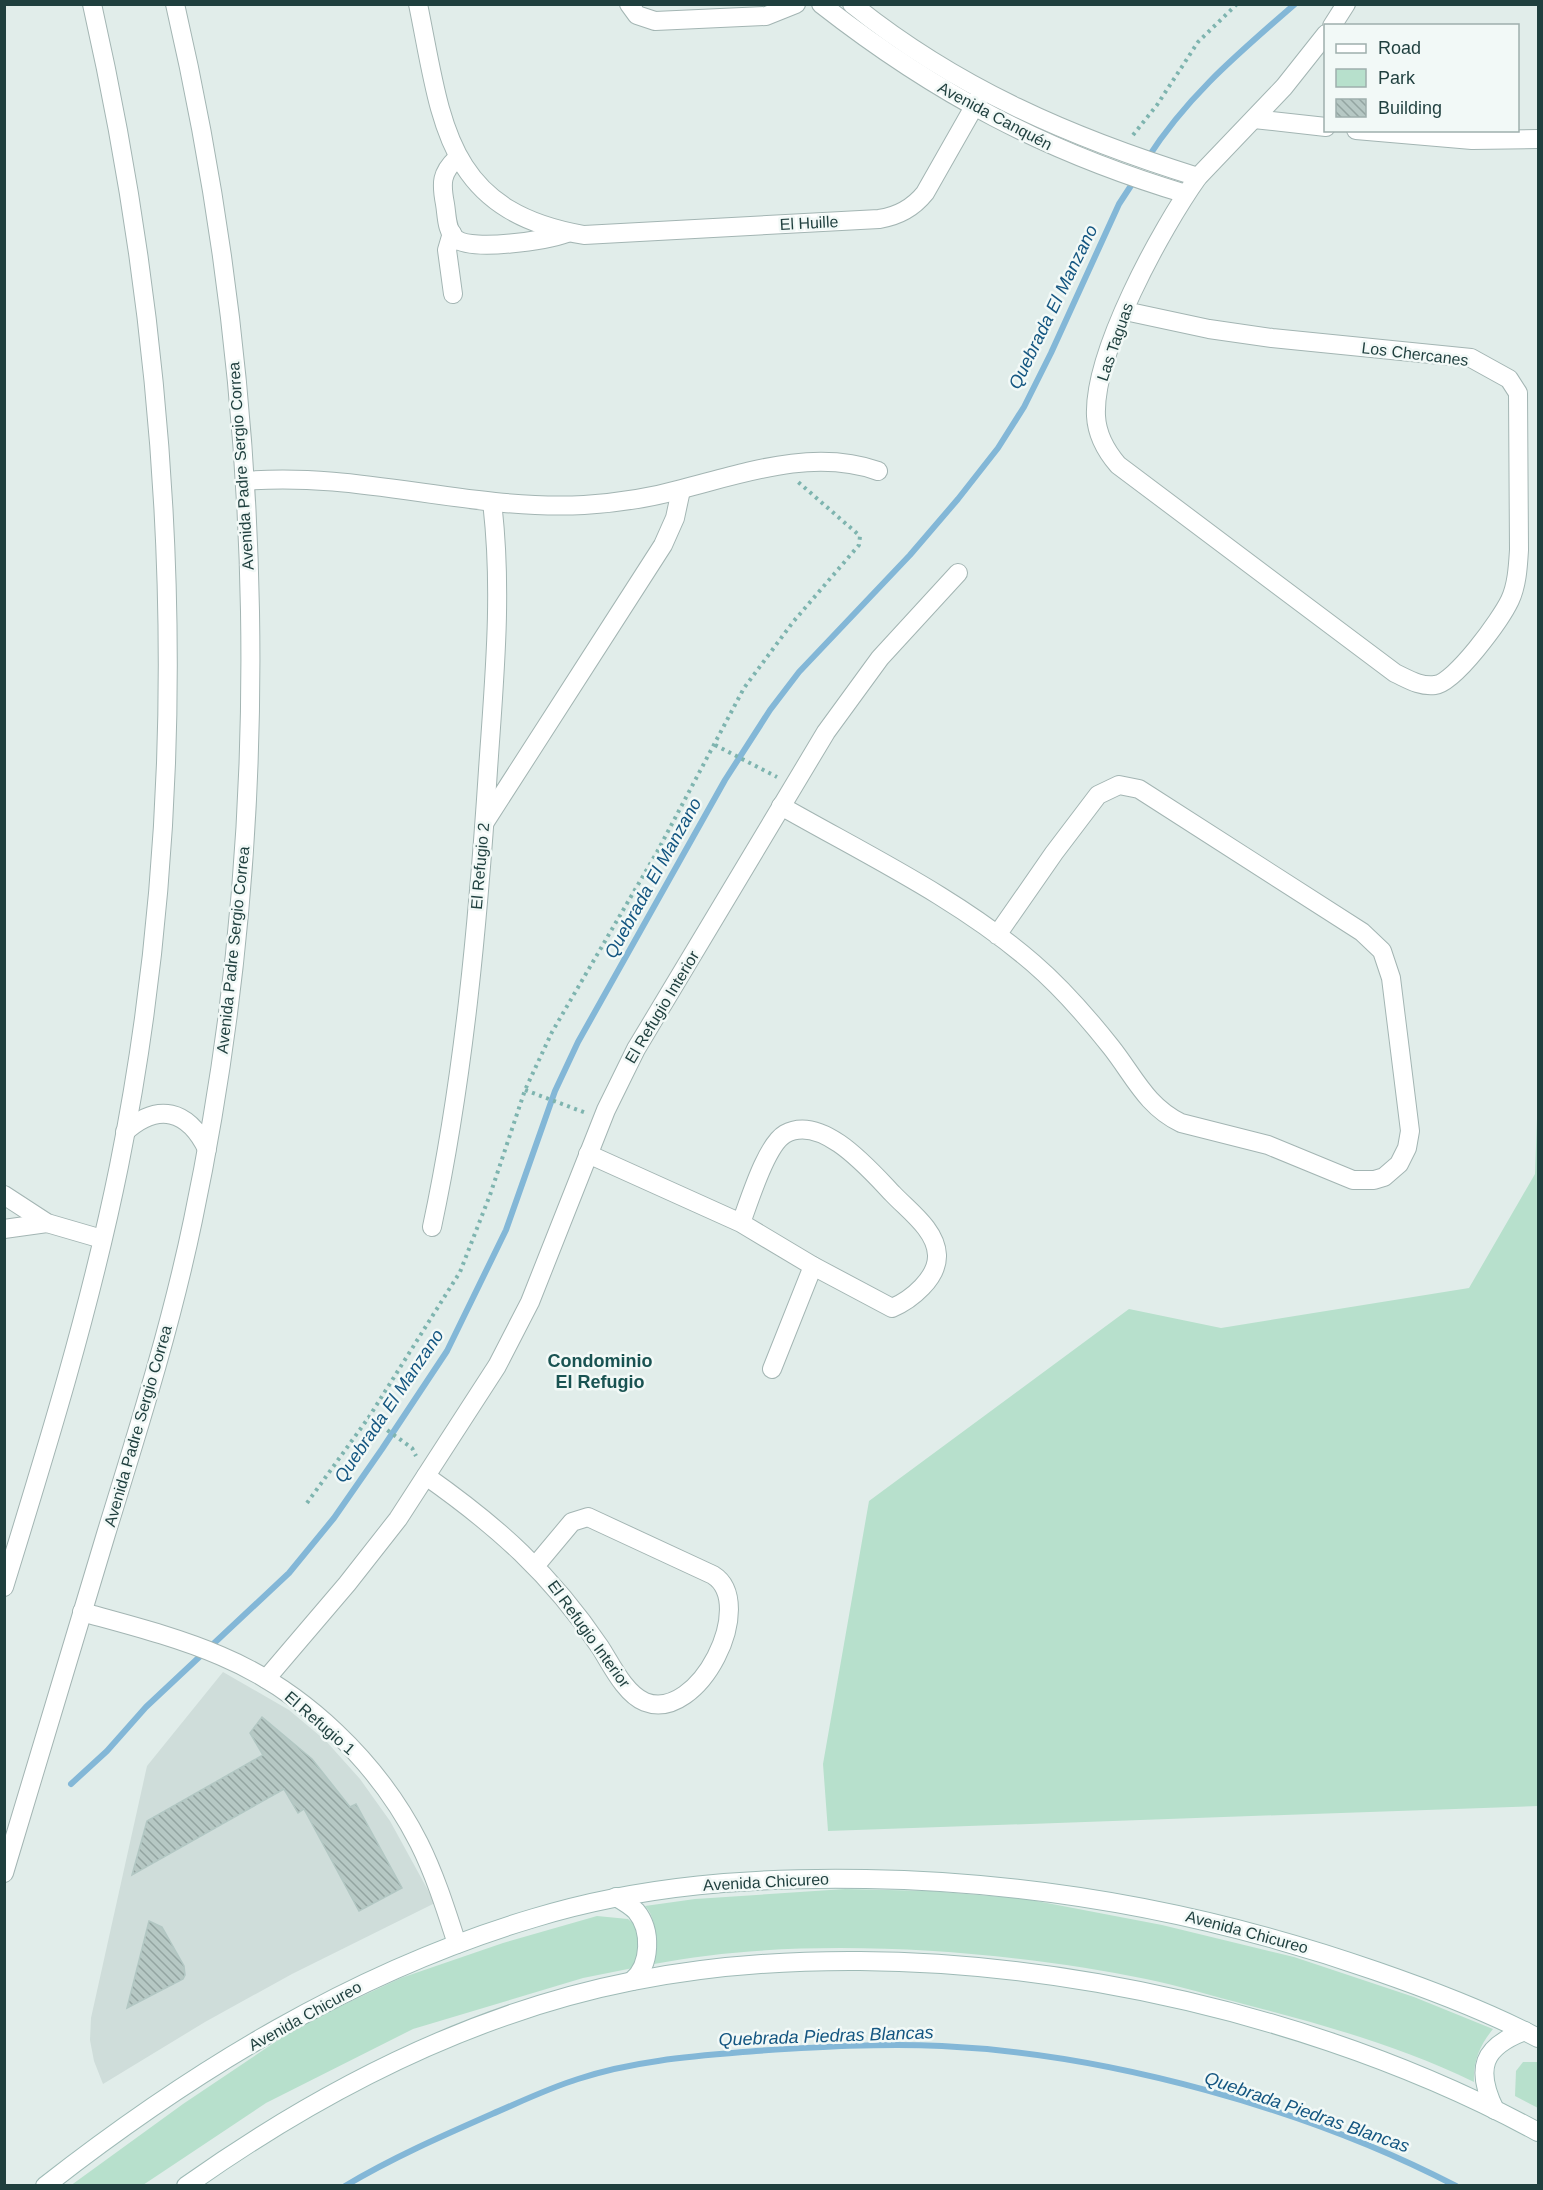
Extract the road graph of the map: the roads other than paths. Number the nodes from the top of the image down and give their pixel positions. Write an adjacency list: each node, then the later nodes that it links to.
1 (92, 4): 33 (street)
2 (175, 4): 25 (street, Avenida Padre Sergio Correa)
3 (418, 4): 17 (street, El Huille)
4 (629, 4): 5 (street)
5 (796, 4)
6 (821, 4): 12 (street, Avenida Canquén)
7 (852, 4): 11 (street, Avenida Canquén)
8 (1346, 4): 9 (street)
9 (1333, 24)
10 (1324, 37): 13 (street, Las Taguas)
11 (983, 91): 12 (street, El Huille); 18 (street, Avenida Canquén)
12 (973, 107): 19 (street, Avenida Canquén); 20 (street, El Huille)
13 (1254, 119): 14 (street); 18 (street, Las Taguas)
14 (1324, 127)
15 (1379, 132): 16 (street)
16 (1539, 139)
17 (457, 158): 20 (street, El Huille); 21 (street)
18 (1198, 177): 19 (street, Las Taguas)
19 (1186, 194): 23 (street, Las Taguas)
20 (568, 232): 21 (street, El Huille)
21 (452, 233): 22 (street)
22 (453, 294)
23 (1125, 311): 29 (street, Las Taguas); 29 (street, Los Chercanes)
24 (878, 471): 26 (street)
25 (245, 481): 27 (street); 34 (street, Avenida Padre Sergio Correa)
26 (681, 490): 27 (street); 31 (street)
27 (492, 502): 31 (street, El Refugio 2)
28 (958, 573): 30 (street, El Refugio Interior)
29 (1436, 685)
30 (781, 806): 32 (street); 35 (street, El Refugio Interior)
31 (484, 824): 39 (street, El Refugio 2)
32 (997, 935): 32 (street)
33 (125, 1132): 34 (street); 41 (street)
34 (207, 1149): 47 (street, Avenida Padre Sergio Correa)
35 (588, 1154): 38 (street); 44 (street, El Refugio Interior)
36 (4, 1195): 37 (street)
37 (47, 1223): 40 (street); 41 (street)
38 (741, 1223): 42 (street); 42 (street)
39 (432, 1227)
40 (4, 1229)
41 (102, 1239): 46 (street)
42 (813, 1266): 43 (street)
43 (772, 1369)
44 (426, 1476): 45 (street, El Refugio Interior); 48 (street, El Refugio Interior)
45 (536, 1565): 45 (street, El Refugio Interior)
46 (4, 1587)
47 (82, 1612): 48 (street, El Refugio 1); 49 (street, Avenida Padre Sergio Correa)
48 (266, 1679): 51 (street, El Refugio 1)
49 (4, 1873)
50 (616, 1898): 51 (street, Avenida Chicureo); 52 (street); 53 (street, Avenida Chicureo)
51 (457, 1944): 56 (street, Avenida Chicureo)
52 (632, 1981): 54 (street); 57 (street)
53 (1532, 2034): 54 (street)
54 (1495, 2110): 55 (street)
55 (1539, 2132)
56 (45, 2186)
57 (186, 2186)

